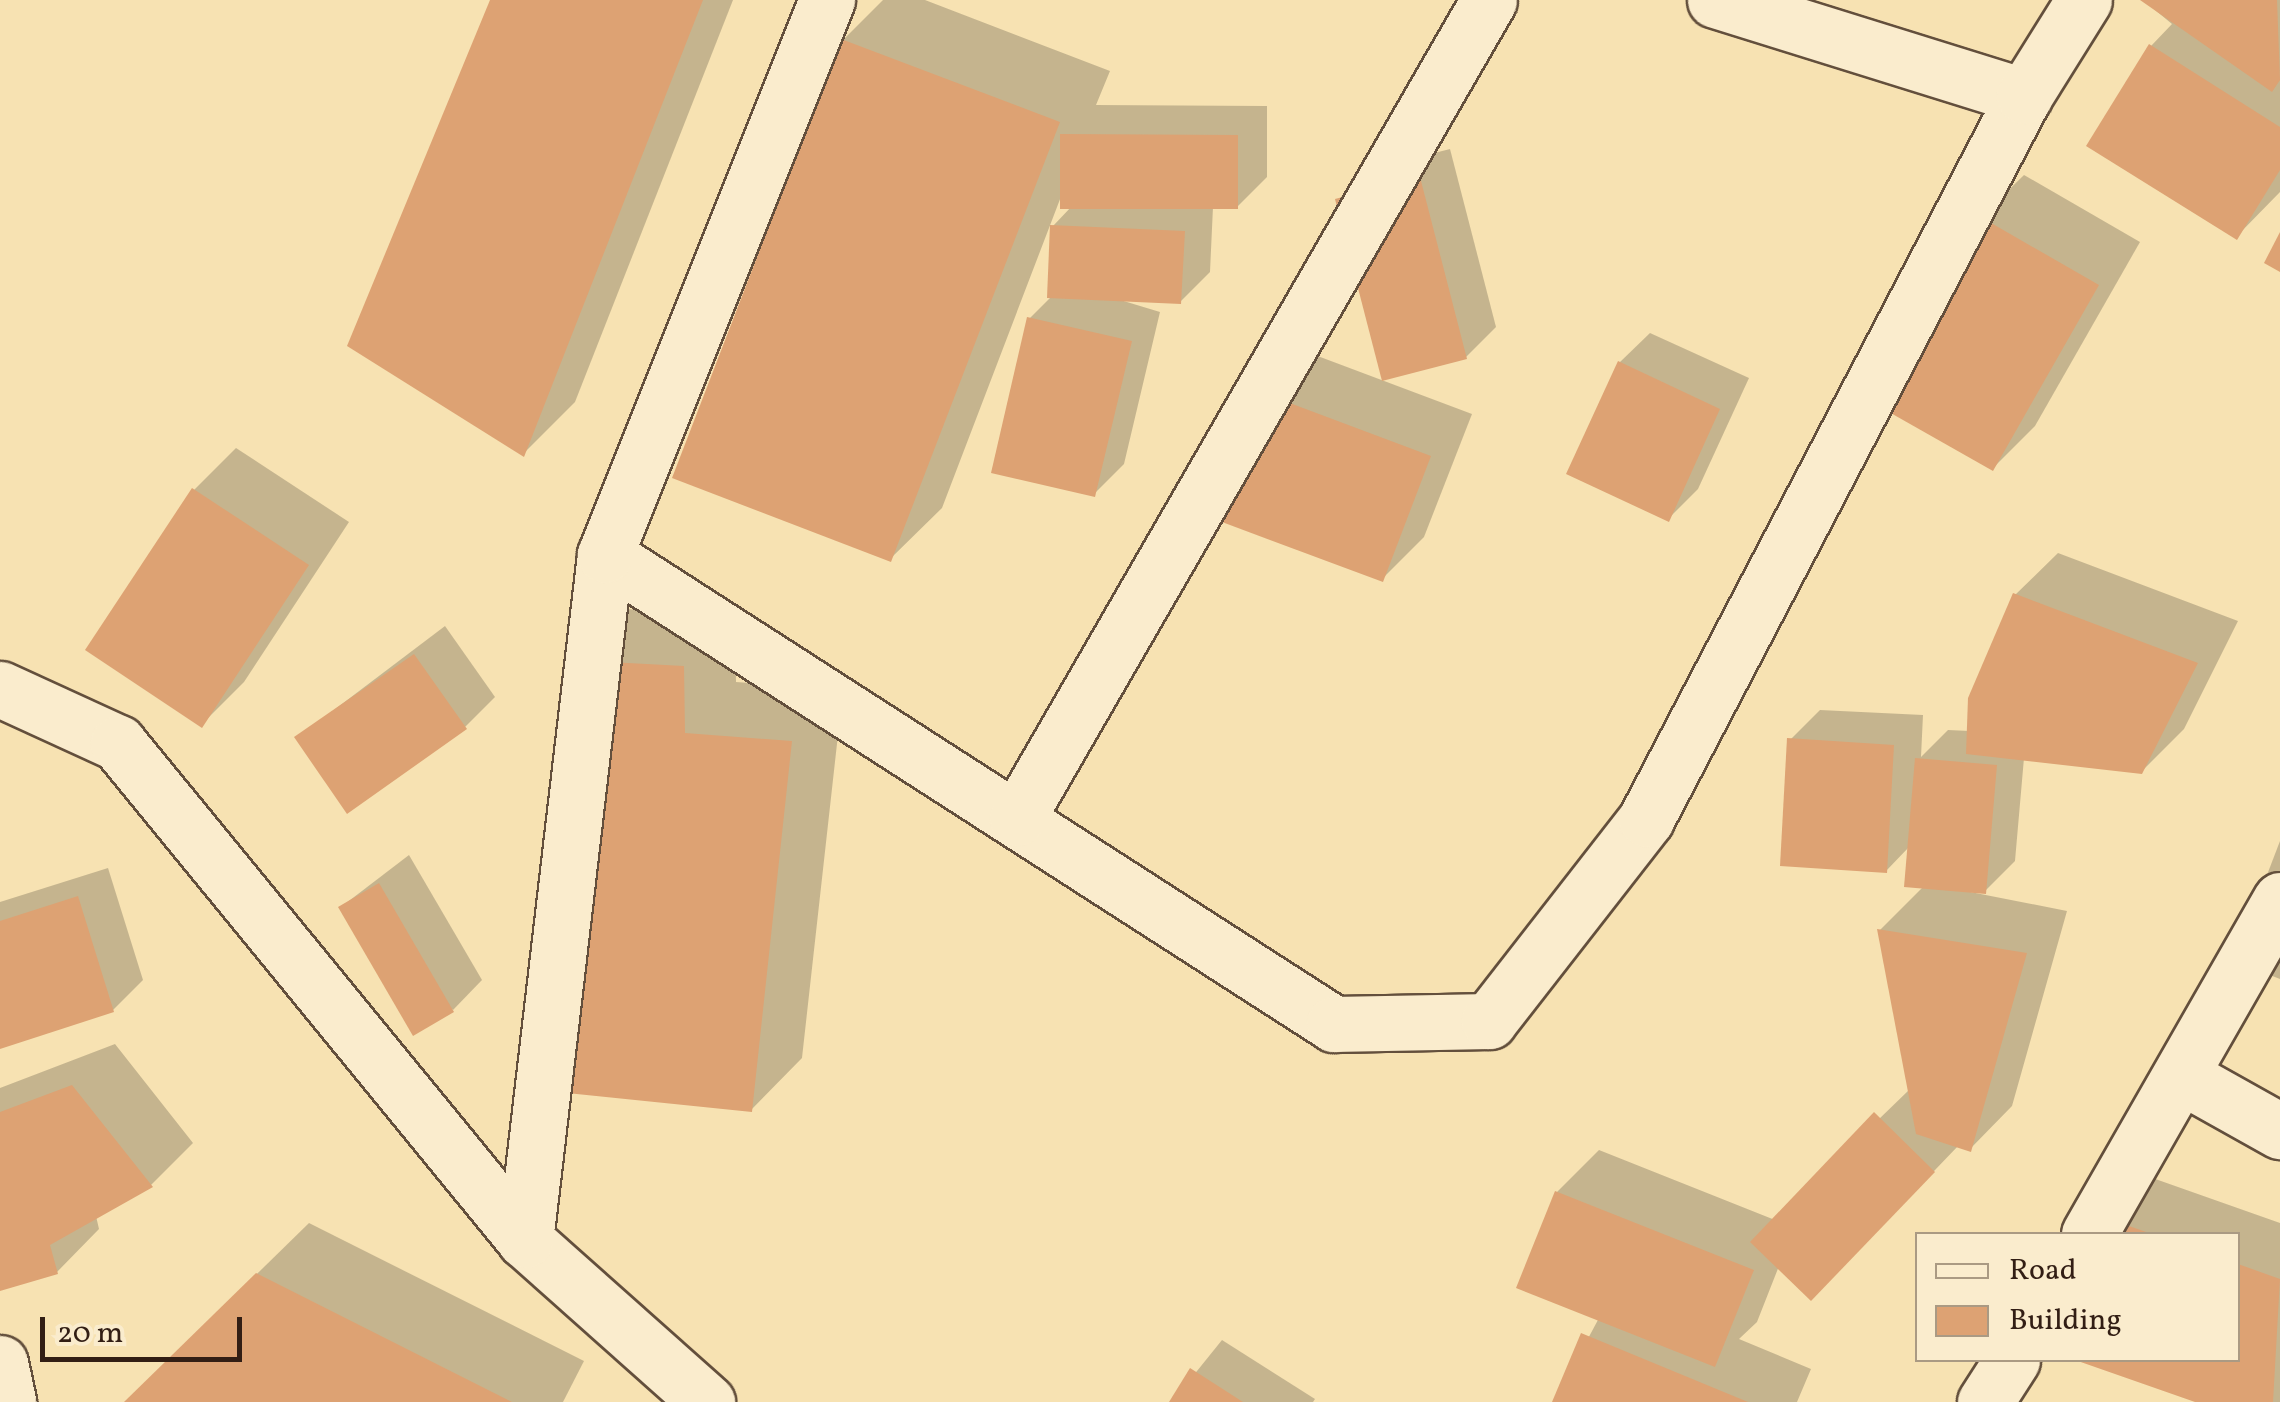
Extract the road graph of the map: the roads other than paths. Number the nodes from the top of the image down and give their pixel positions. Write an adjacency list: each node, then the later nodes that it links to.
1 (827, 0): 6 (street)
2 (1489, 0): 8 (street)
3 (1714, 0): 5 (street)
4 (2084, 0): 5 (street)
5 (2024, 96): 8 (street)
6 (606, 555): 8 (street); 13 (street)
7 (0, 689): 13 (street)
8 (1017, 818)
9 (2280, 900): 10 (street)
10 (2185, 1078): 11 (street); 12 (street)
11 (2280, 1131)
12 (2089, 1232)
13 (525, 1240): 17 (street)
14 (2011, 1362): 18 (street)
15 (0, 1363): 16 (street)
16 (8, 1402)
17 (707, 1402)
18 (1986, 1402)

